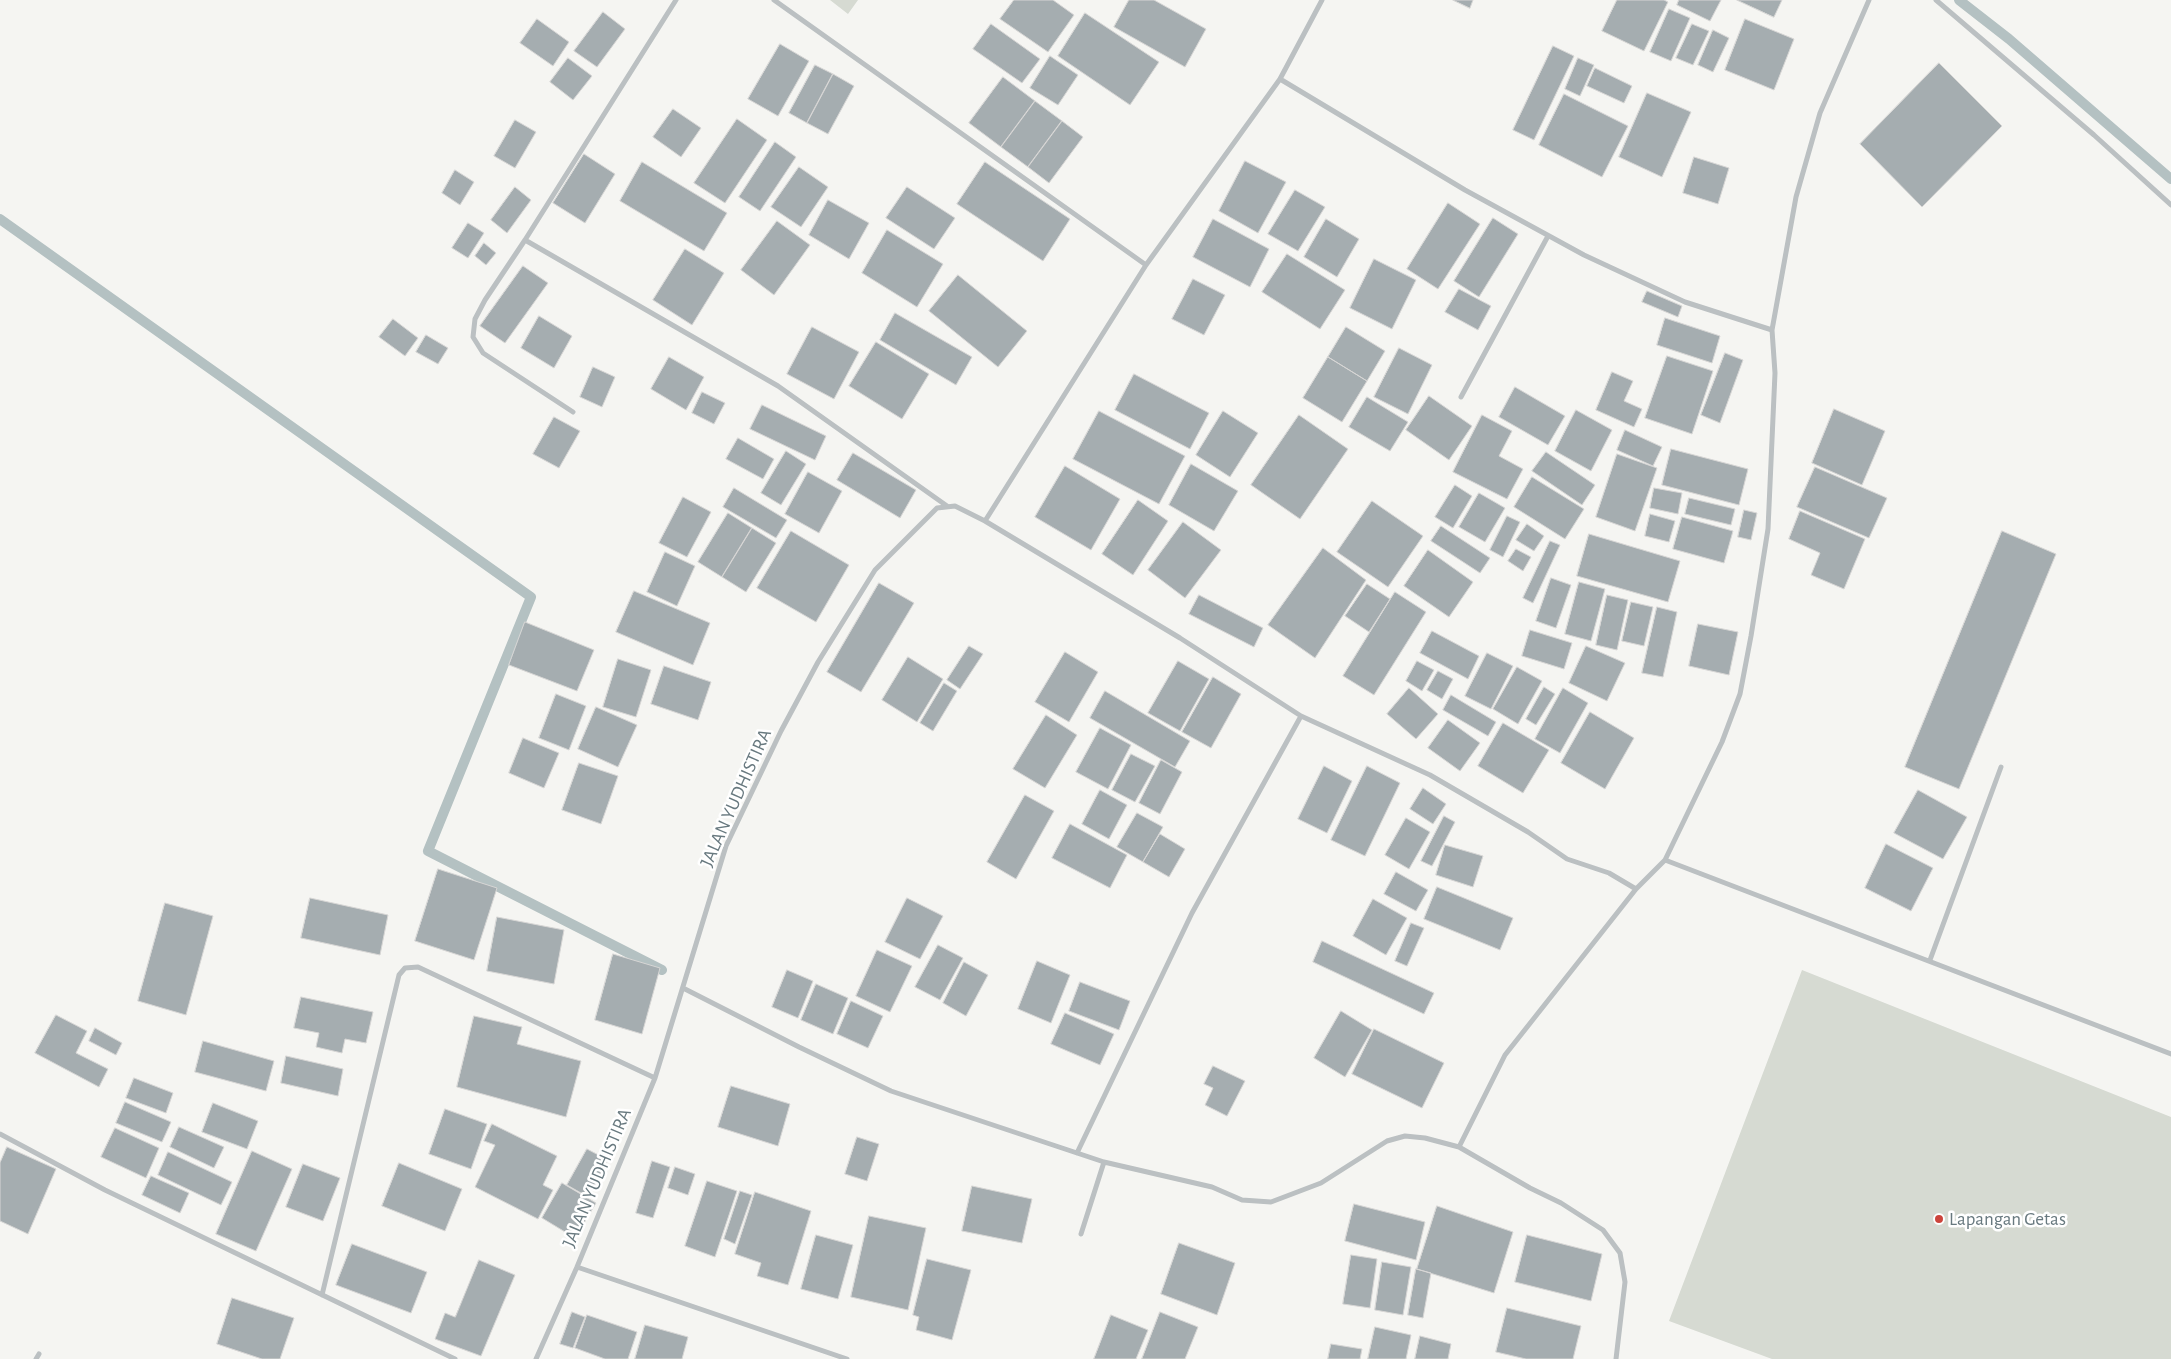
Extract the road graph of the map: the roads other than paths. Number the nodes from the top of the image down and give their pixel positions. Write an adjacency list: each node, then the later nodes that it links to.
1 (676, 0): 9 (street)
2 (774, 0): 10 (street)
3 (1322, 0): 6 (street)
4 (1869, 0): 11 (street)
5 (1936, 0): 7 (street)
6 (1280, 79): 8 (street); 10 (street)
7 (2171, 205)
8 (1548, 236): 11 (street); 12 (street)
9 (525, 240): 13 (street); 14 (street)
10 (1146, 265): 15 (street)
11 (1772, 330): 18 (street)
12 (1461, 397)
13 (573, 412)
14 (946, 506): 15 (street); 21 (street, JALAN YUDHISTIRA)
15 (985, 521): 16 (street)
16 (1301, 716): 19 (street); 26 (street)
17 (2001, 767): 20 (street)
18 (1665, 860): 19 (street); 20 (street)
19 (1636, 889): 25 (street)
20 (1930, 960): 22 (street)
21 (683, 988): 23 (street, JALAN YUDHISTIRA); 26 (street)
22 (2171, 1054)
23 (655, 1078): 29 (street, JALAN YUDHISTIRA); 30 (street)
24 (0, 1134): 30 (street)
25 (1459, 1147): 27 (street); 34 (street)
26 (1077, 1153): 27 (street)
27 (1104, 1162): 28 (street)
28 (1081, 1234)
29 (577, 1267): 32 (street, JALAN YUDHISTIRA); 33 (street)
30 (322, 1295): 31 (street)
31 (455, 1359)
32 (536, 1359)
33 (848, 1359)
34 (1616, 1359)

